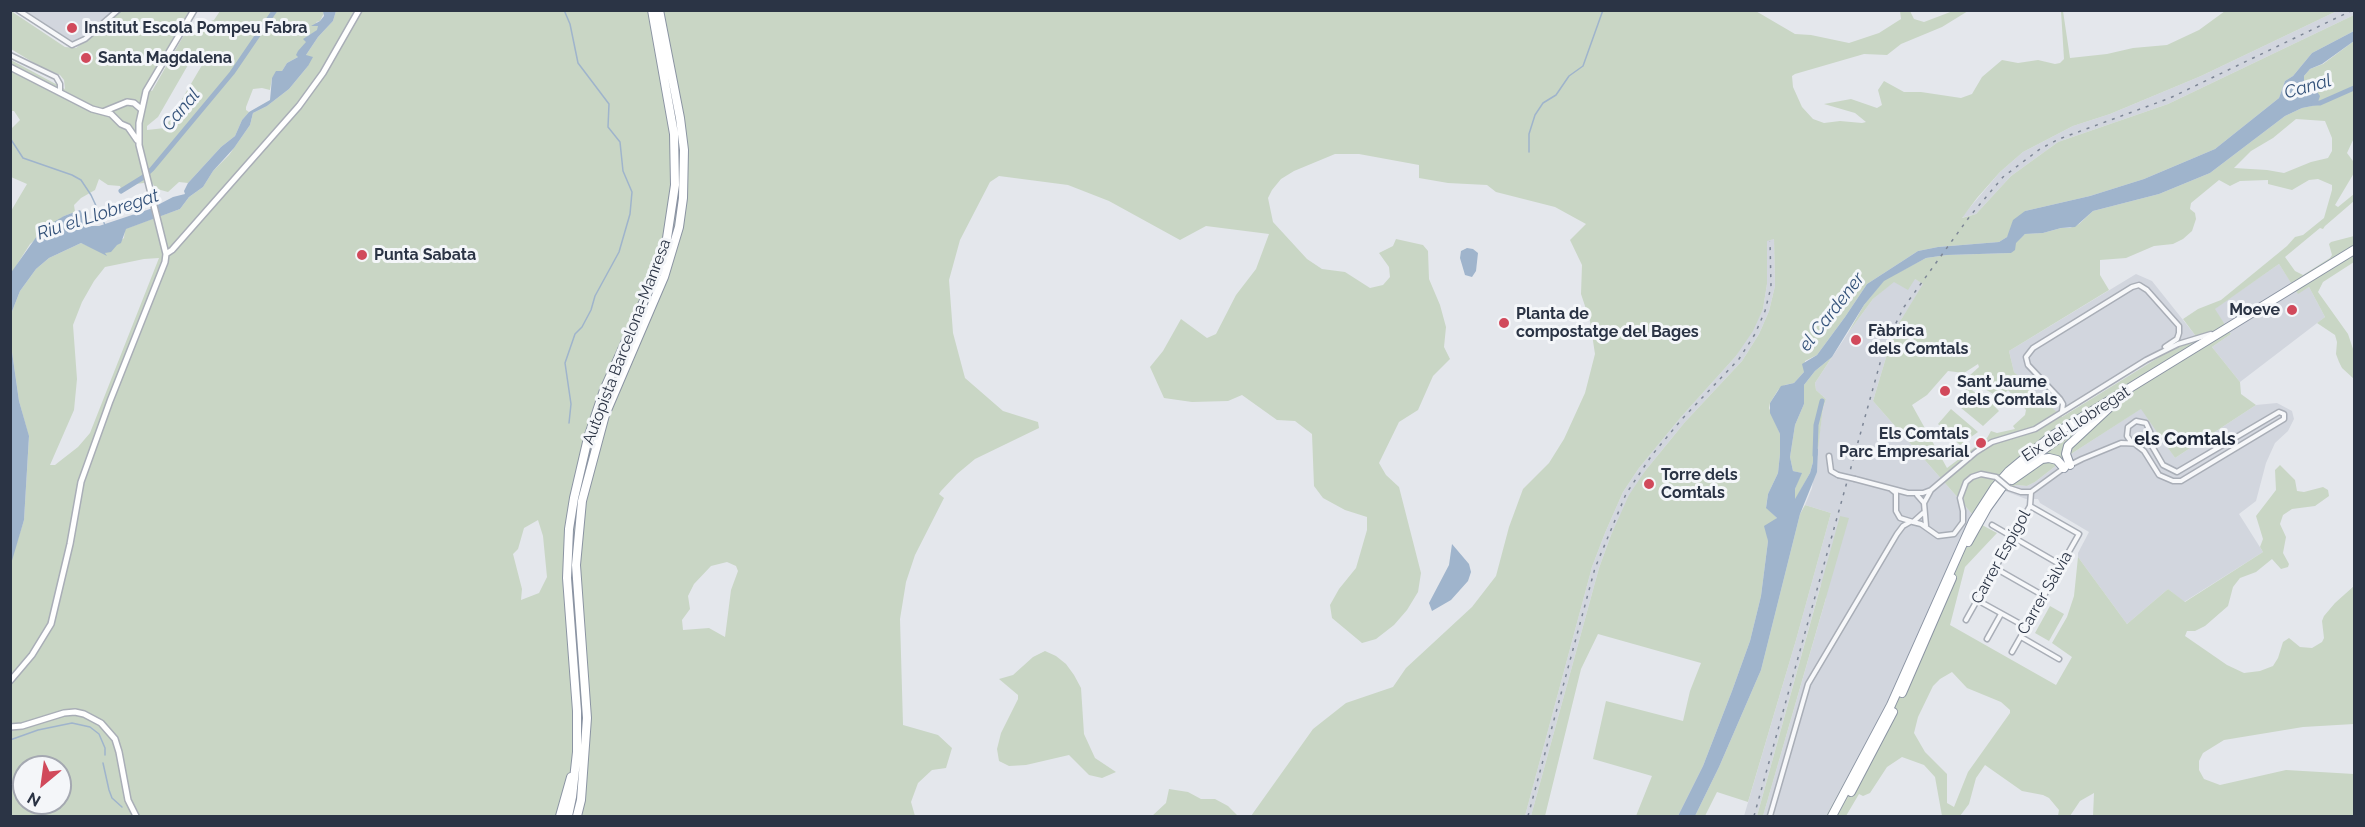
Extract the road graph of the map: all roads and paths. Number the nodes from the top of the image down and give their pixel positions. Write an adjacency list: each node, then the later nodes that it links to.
1 (18, 10): 2 (street)
2 (118, 10)
3 (194, 10): 9 (street)
4 (359, 10): 20 (street)
5 (652, 10): 65 (highway, Autopista Barcelona-Manresa)
6 (659, 10): 69 (highway, Autopista Barcelona-Manresa)
7 (10, 55): 10 (street)
8 (10, 67): 10 (street)
9 (146, 91): 11 (street); 13 (street)
10 (60, 92): 14 (street)
11 (132, 102): 12 (street); 13 (street)
12 (119, 106): 14 (street); 15 (street)
13 (141, 110): 16 (street)
14 (104, 111): 15 (street)
15 (117, 118): 17 (street)
16 (139, 123): 17 (street); 18 (street)
17 (128, 127): 18 (street)
18 (139, 145): 20 (street)
19 (2355, 250): 71 (highway, Eix del Llobregat)
20 (165, 252): 63 (street)
21 (2355, 255): 26 (highway, Eix del Llobregat)
22 (2212, 334): 23 (street)
23 (2154, 356): 24 (street); 25 (street)
24 (2060, 399): 25 (street); 27 (street)
25 (2077, 402): 27 (street)
26 (2112, 405): 32 (highway); 36 (highway, Eix del Llobregat)
27 (2062, 412): 38 (street)
28 (2127, 436): 29 (street); 30 (street); 31 (street)
29 (2150, 437): 31 (street); 31 (street)
30 (2121, 443): 31 (street); 35 (street)
31 (2134, 444)
32 (2066, 454): 34 (highway); 35 (highway)
33 (1829, 456): 37 (street, bridge)
34 (2057, 460): 35 (highway); 36 (highway)
35 (2067, 466): 39 (street)
36 (2007, 485): 39 (street); 49 (street, bridge); 72 (highway, Eix del Llobregat)
37 (1888, 487): 40 (street); 42 (street)
38 (1931, 490): 41 (street); 43 (street)
39 (2031, 492): 44 (street, Carrer Espígol)
40 (1908, 493): 41 (street); 42 (street)
41 (1915, 494): 43 (street)
42 (1896, 502): 46 (street)
43 (1924, 503): 45 (street)
44 (2030, 507): 51 (street, Carrer Espígol); 52 (street, Carrer Sàlvia)
45 (1923, 513): 47 (street); 49 (street)
46 (1899, 517): 47 (street); 50 (street)
47 (1911, 522): 49 (street); 50 (street)
48 (1992, 525): 51 (street)
49 (1927, 530)
50 (1897, 534): 70 (street)
51 (2013, 537): 52 (street); 53 (street, Carrer Espígol)
52 (2061, 565): 54 (street, Carrer Sàlvia)
53 (1995, 568): 54 (street); 55 (street, Carrer Espígol)
54 (2044, 596): 58 (street, Carrer Sàlvia)
55 (1977, 600): 56 (street); 57 (street, Carrer Espígol)
56 (2001, 614): 58 (street); 60 (street)
57 (1966, 620)
58 (2026, 627): 59 (street, Carrer Sàlvia)
59 (2020, 637): 61 (street, Carrer Sàlvia); 62 (street)
60 (1987, 639)
61 (2012, 652)
62 (2059, 658)
63 (10, 681)
64 (10, 728): 66 (street)
65 (576, 761): 67 (highway); 68 (highway, Autopista Barcelona-Manresa)
66 (136, 816)
67 (560, 816)
68 (568, 816)
69 (579, 816)
70 (1770, 816)
71 (1830, 816)
72 (1837, 816)

